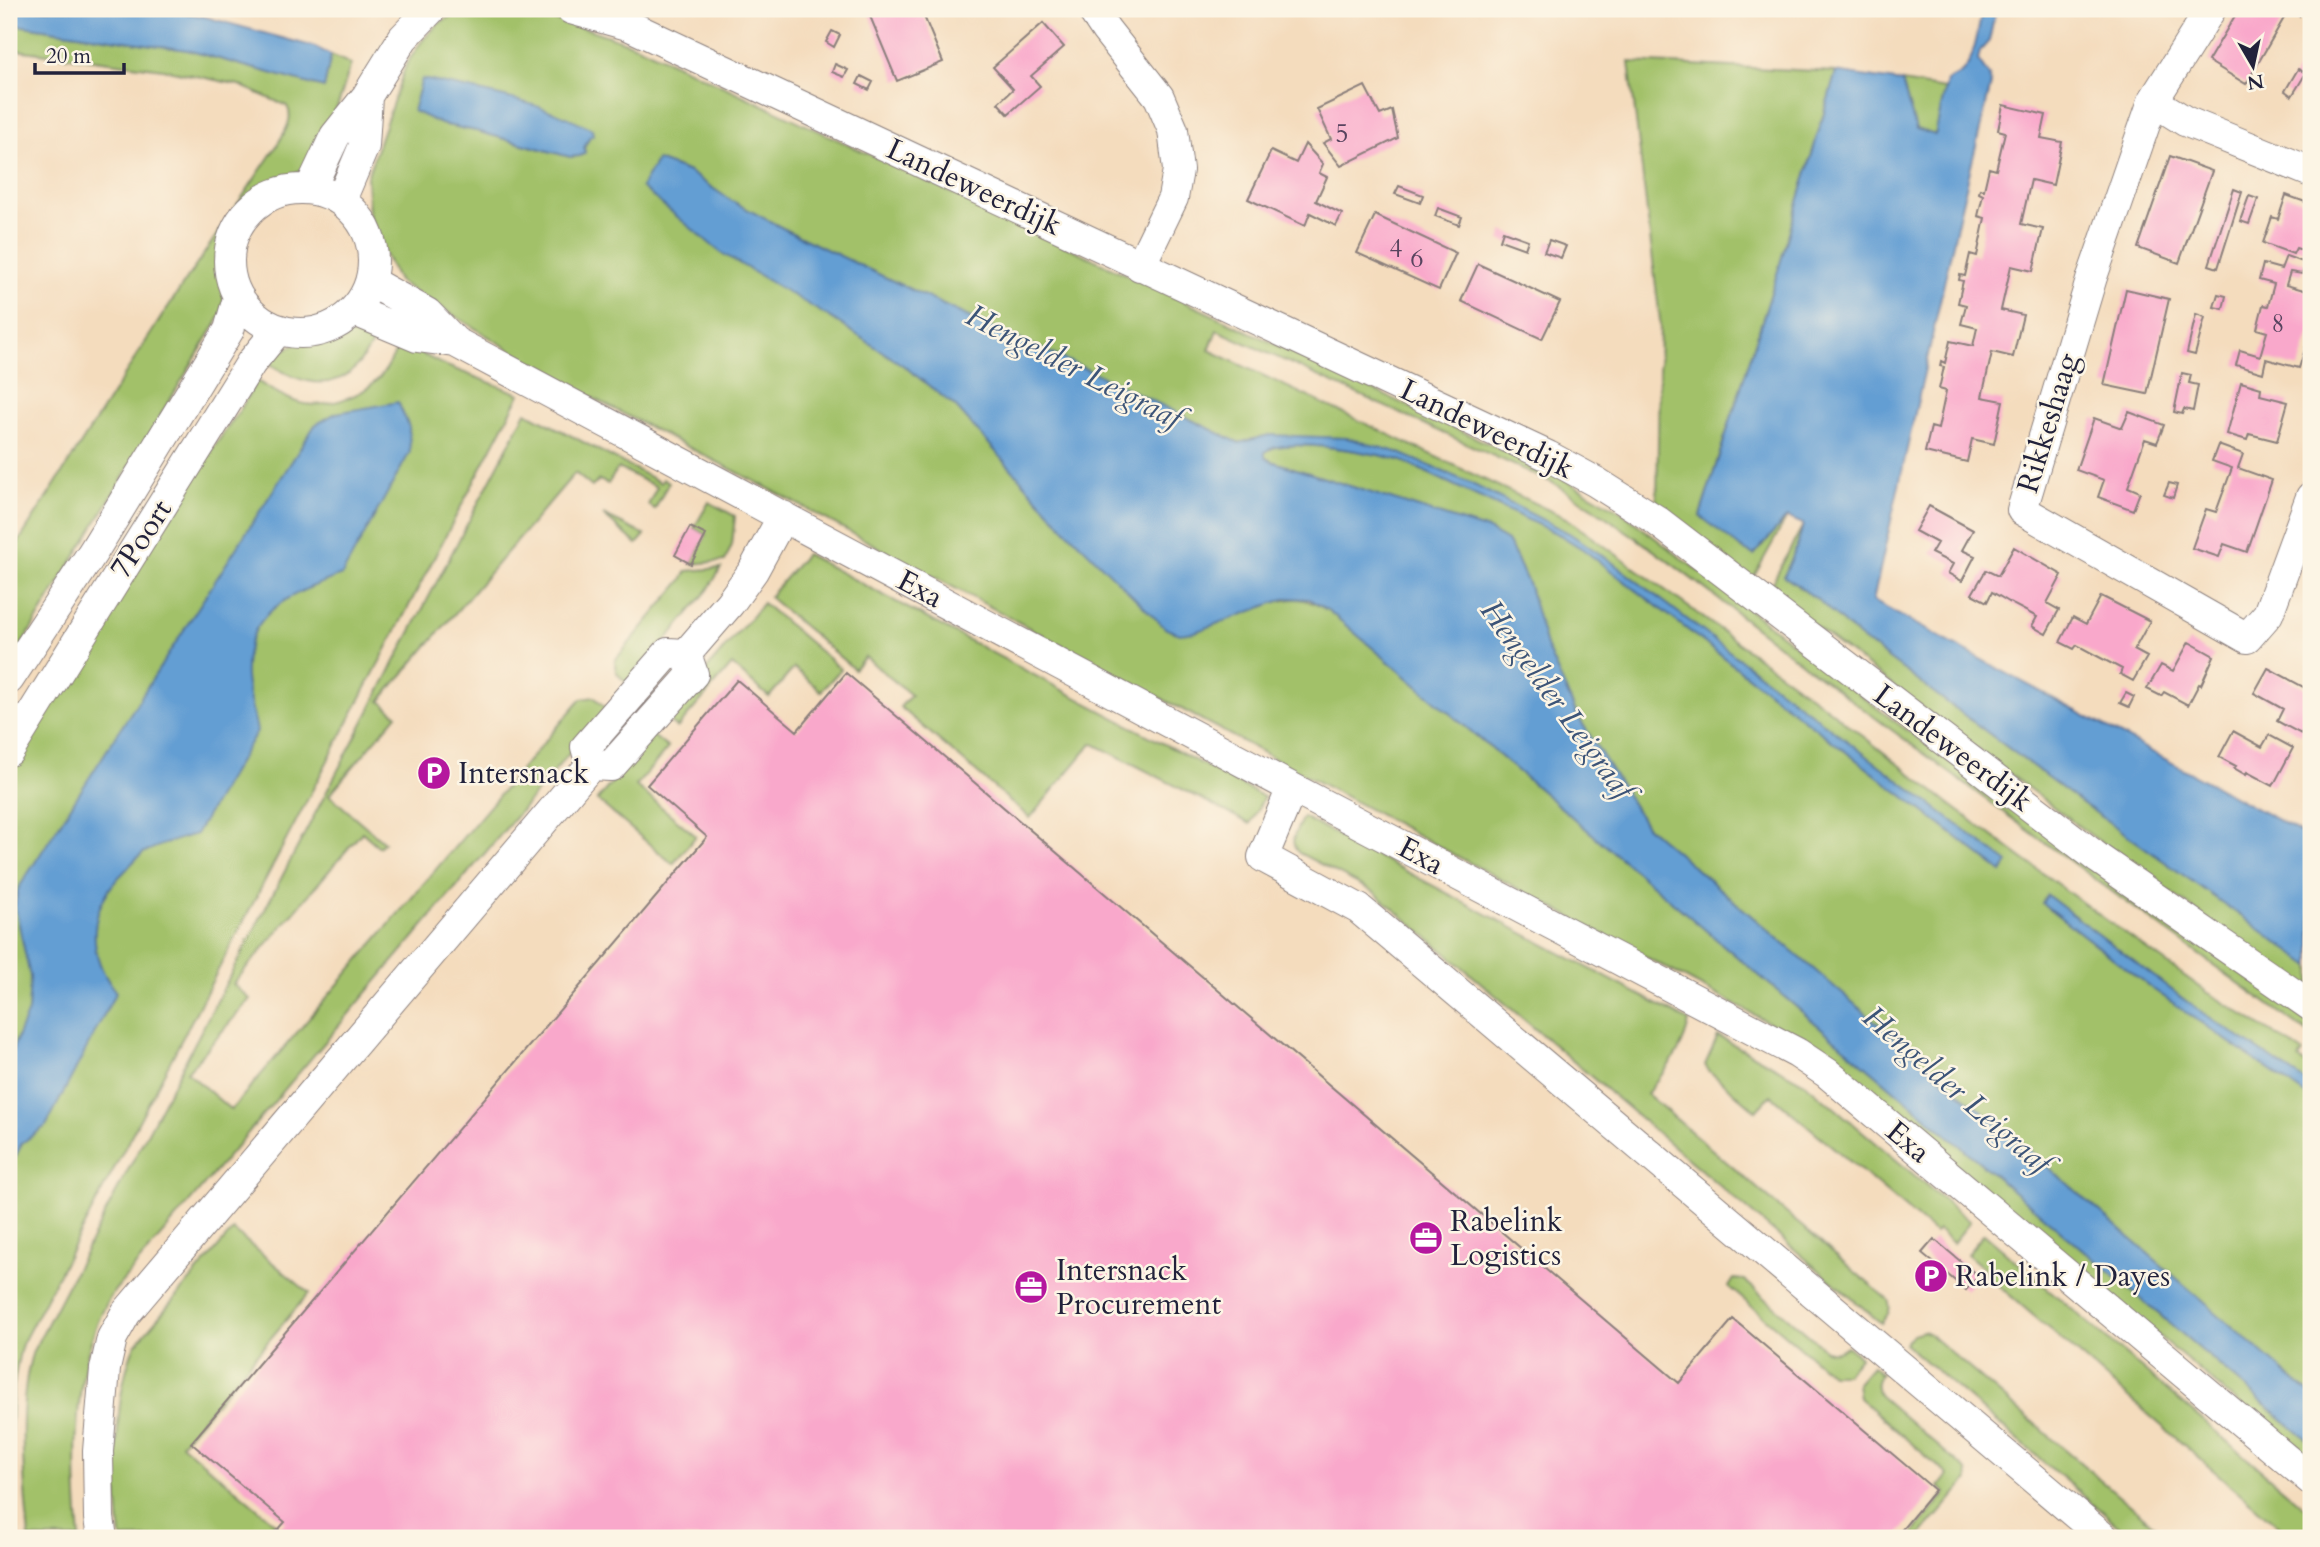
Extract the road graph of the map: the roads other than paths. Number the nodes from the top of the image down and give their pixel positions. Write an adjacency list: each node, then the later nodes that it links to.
1 (431, 9): 6 (street)
2 (571, 9): 5 (street, Landeweerdijk)
3 (1092, 9): 11 (street)
4 (2211, 9): 7 (street)
5 (630, 17): 11 (street, Landeweerdijk)
6 (367, 96): 9 (street); 10 (street)
7 (2153, 101): 8 (street); 17 (street, Rikkeshaag)
8 (2311, 172)
9 (310, 189): 10 (street); 13 (street)
10 (341, 200): 12 (street)
11 (1140, 266): 22 (street, Landeweerdijk)
12 (371, 282): 14 (street); 16 (street)
13 (238, 298): 15 (street); 19 (street, 7Poort)
14 (355, 311): 15 (street); 16 (street)
15 (278, 330): 20 (street, 7Poort)
16 (455, 342): 18 (street, Exa)
17 (2311, 497)
18 (783, 516): 21 (street, Exa); 24 (street)
19 (9, 679)
20 (9, 751)
21 (1292, 788): 23 (street, Exa); 25 (street)
22 (2311, 1006)
23 (2311, 1480)
24 (102, 1538)
25 (2104, 1538)

